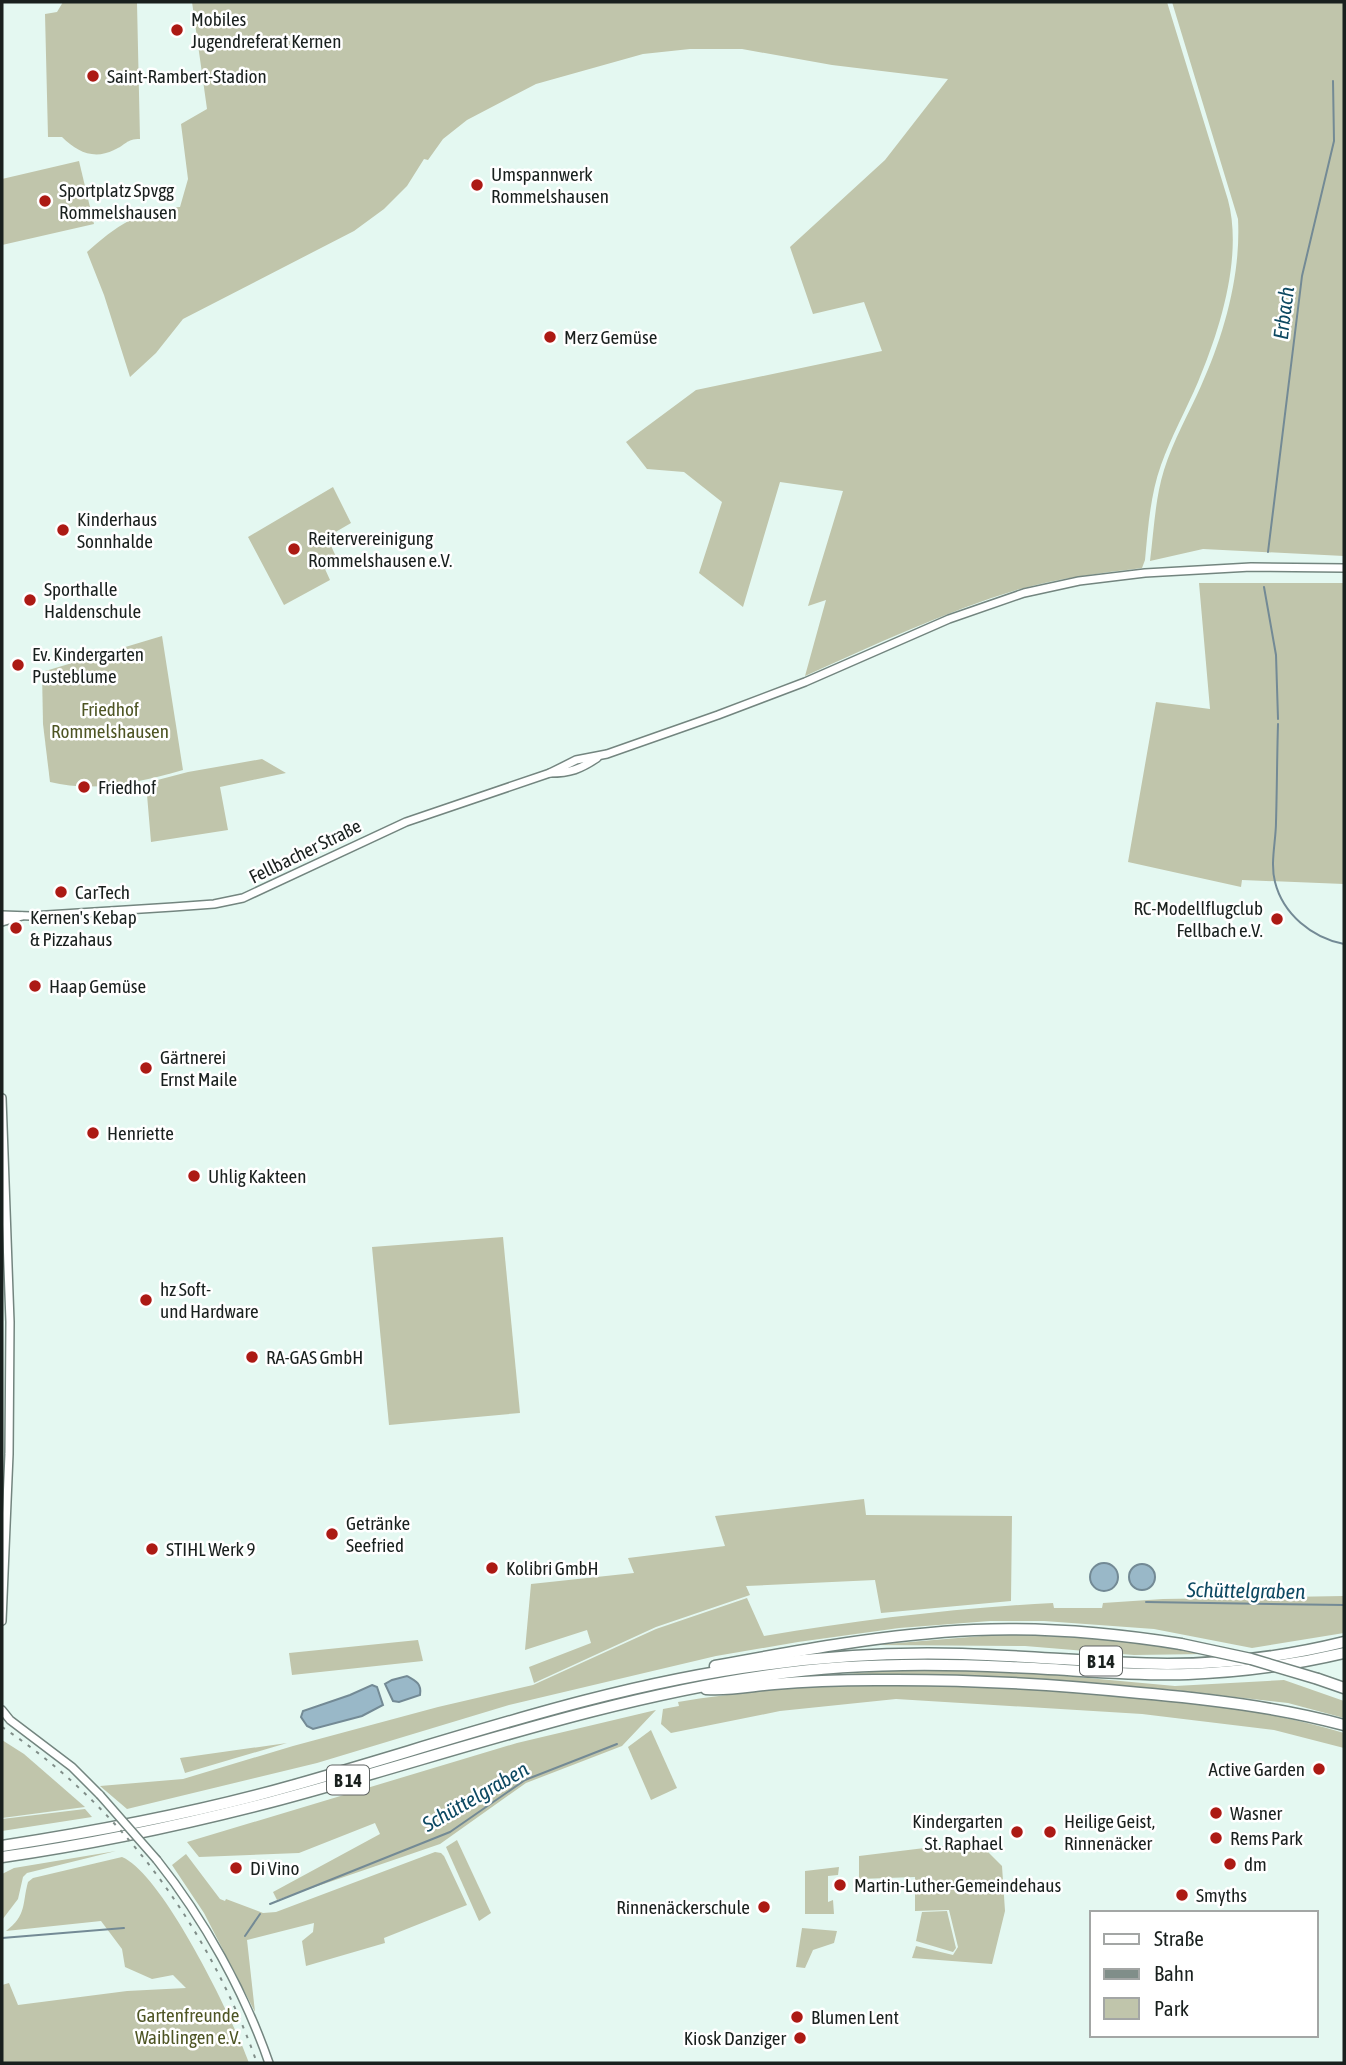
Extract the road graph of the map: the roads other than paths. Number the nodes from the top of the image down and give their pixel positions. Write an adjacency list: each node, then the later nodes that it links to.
1 (1344, 568): 3 (main road, Fellbacher Straße)
2 (2, 915): 3 (main road, Fellbacher Straße)
3 (23, 916): 4 (main road, Fellbacher Straße)
4 (2, 922)
5 (2, 1098): 6 (main road)
6 (2, 1621)
7 (1344, 1642): 9 (highway, B 14)
8 (1344, 1653): 10 (highway, B 14)
9 (655, 1684): 11 (highway, bridge); 14 (highway, B 14)
10 (691, 1688): 13 (highway); 15 (highway, B 14)
11 (1344, 1688)
12 (2, 1710): 16 (main road, bridge)
13 (1344, 1725)
14 (2, 1846)
15 (2, 1857)
16 (269, 2063)

